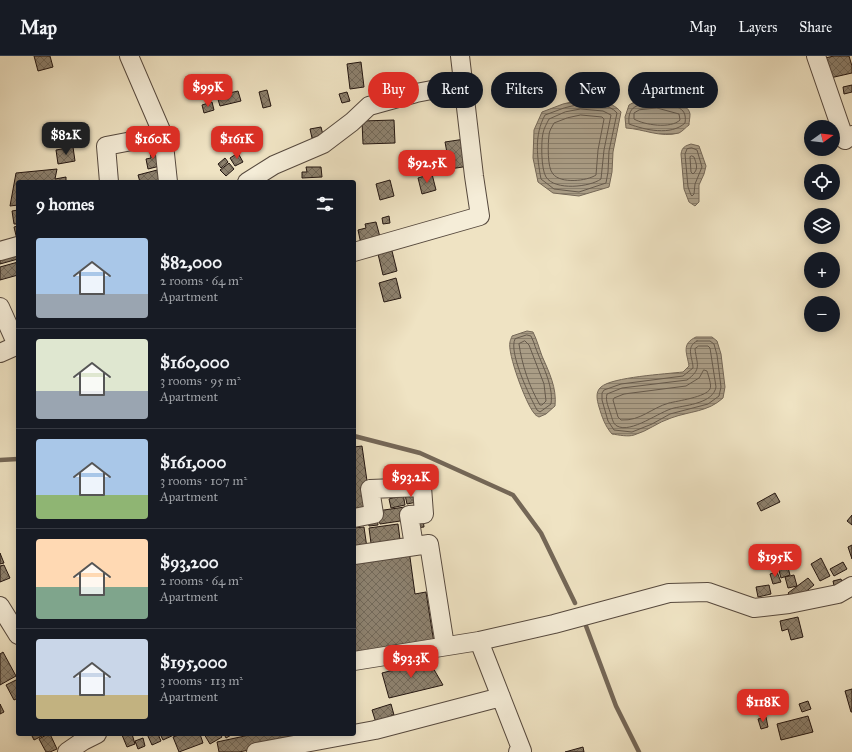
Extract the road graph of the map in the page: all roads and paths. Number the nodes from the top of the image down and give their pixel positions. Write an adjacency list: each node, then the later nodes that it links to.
1 (129, 56): 7 (street)
2 (460, 56): 4 (street)
3 (816, 56): 8 (street)
4 (462, 72)
5 (427, 91): 11 (street)
6 (466, 108): 14 (street)
7 (163, 135): 9 (street); 10 (street)
8 (852, 135)
9 (109, 180)
10 (168, 180)
11 (250, 180)
12 (16, 247): 13 (street)
13 (0, 251)
14 (356, 251)
15 (0, 307): 16 (street)
16 (16, 341)
17 (16, 346): 18 (street)
18 (0, 353)
19 (356, 518): 20 (street)
20 (414, 546): 21 (street); 26 (street)
21 (356, 555)
22 (852, 586): 25 (street)
23 (8, 611): 24 (street)
24 (16, 630)
25 (478, 641): 26 (street); 28 (street)
26 (444, 646): 27 (street)
27 (356, 661)
28 (501, 697): 29 (street); 34 (street)
29 (356, 734)
30 (343, 736): 33 (street)
31 (87, 740): 32 (street)
32 (67, 752)
33 (256, 752)
34 (518, 752)

